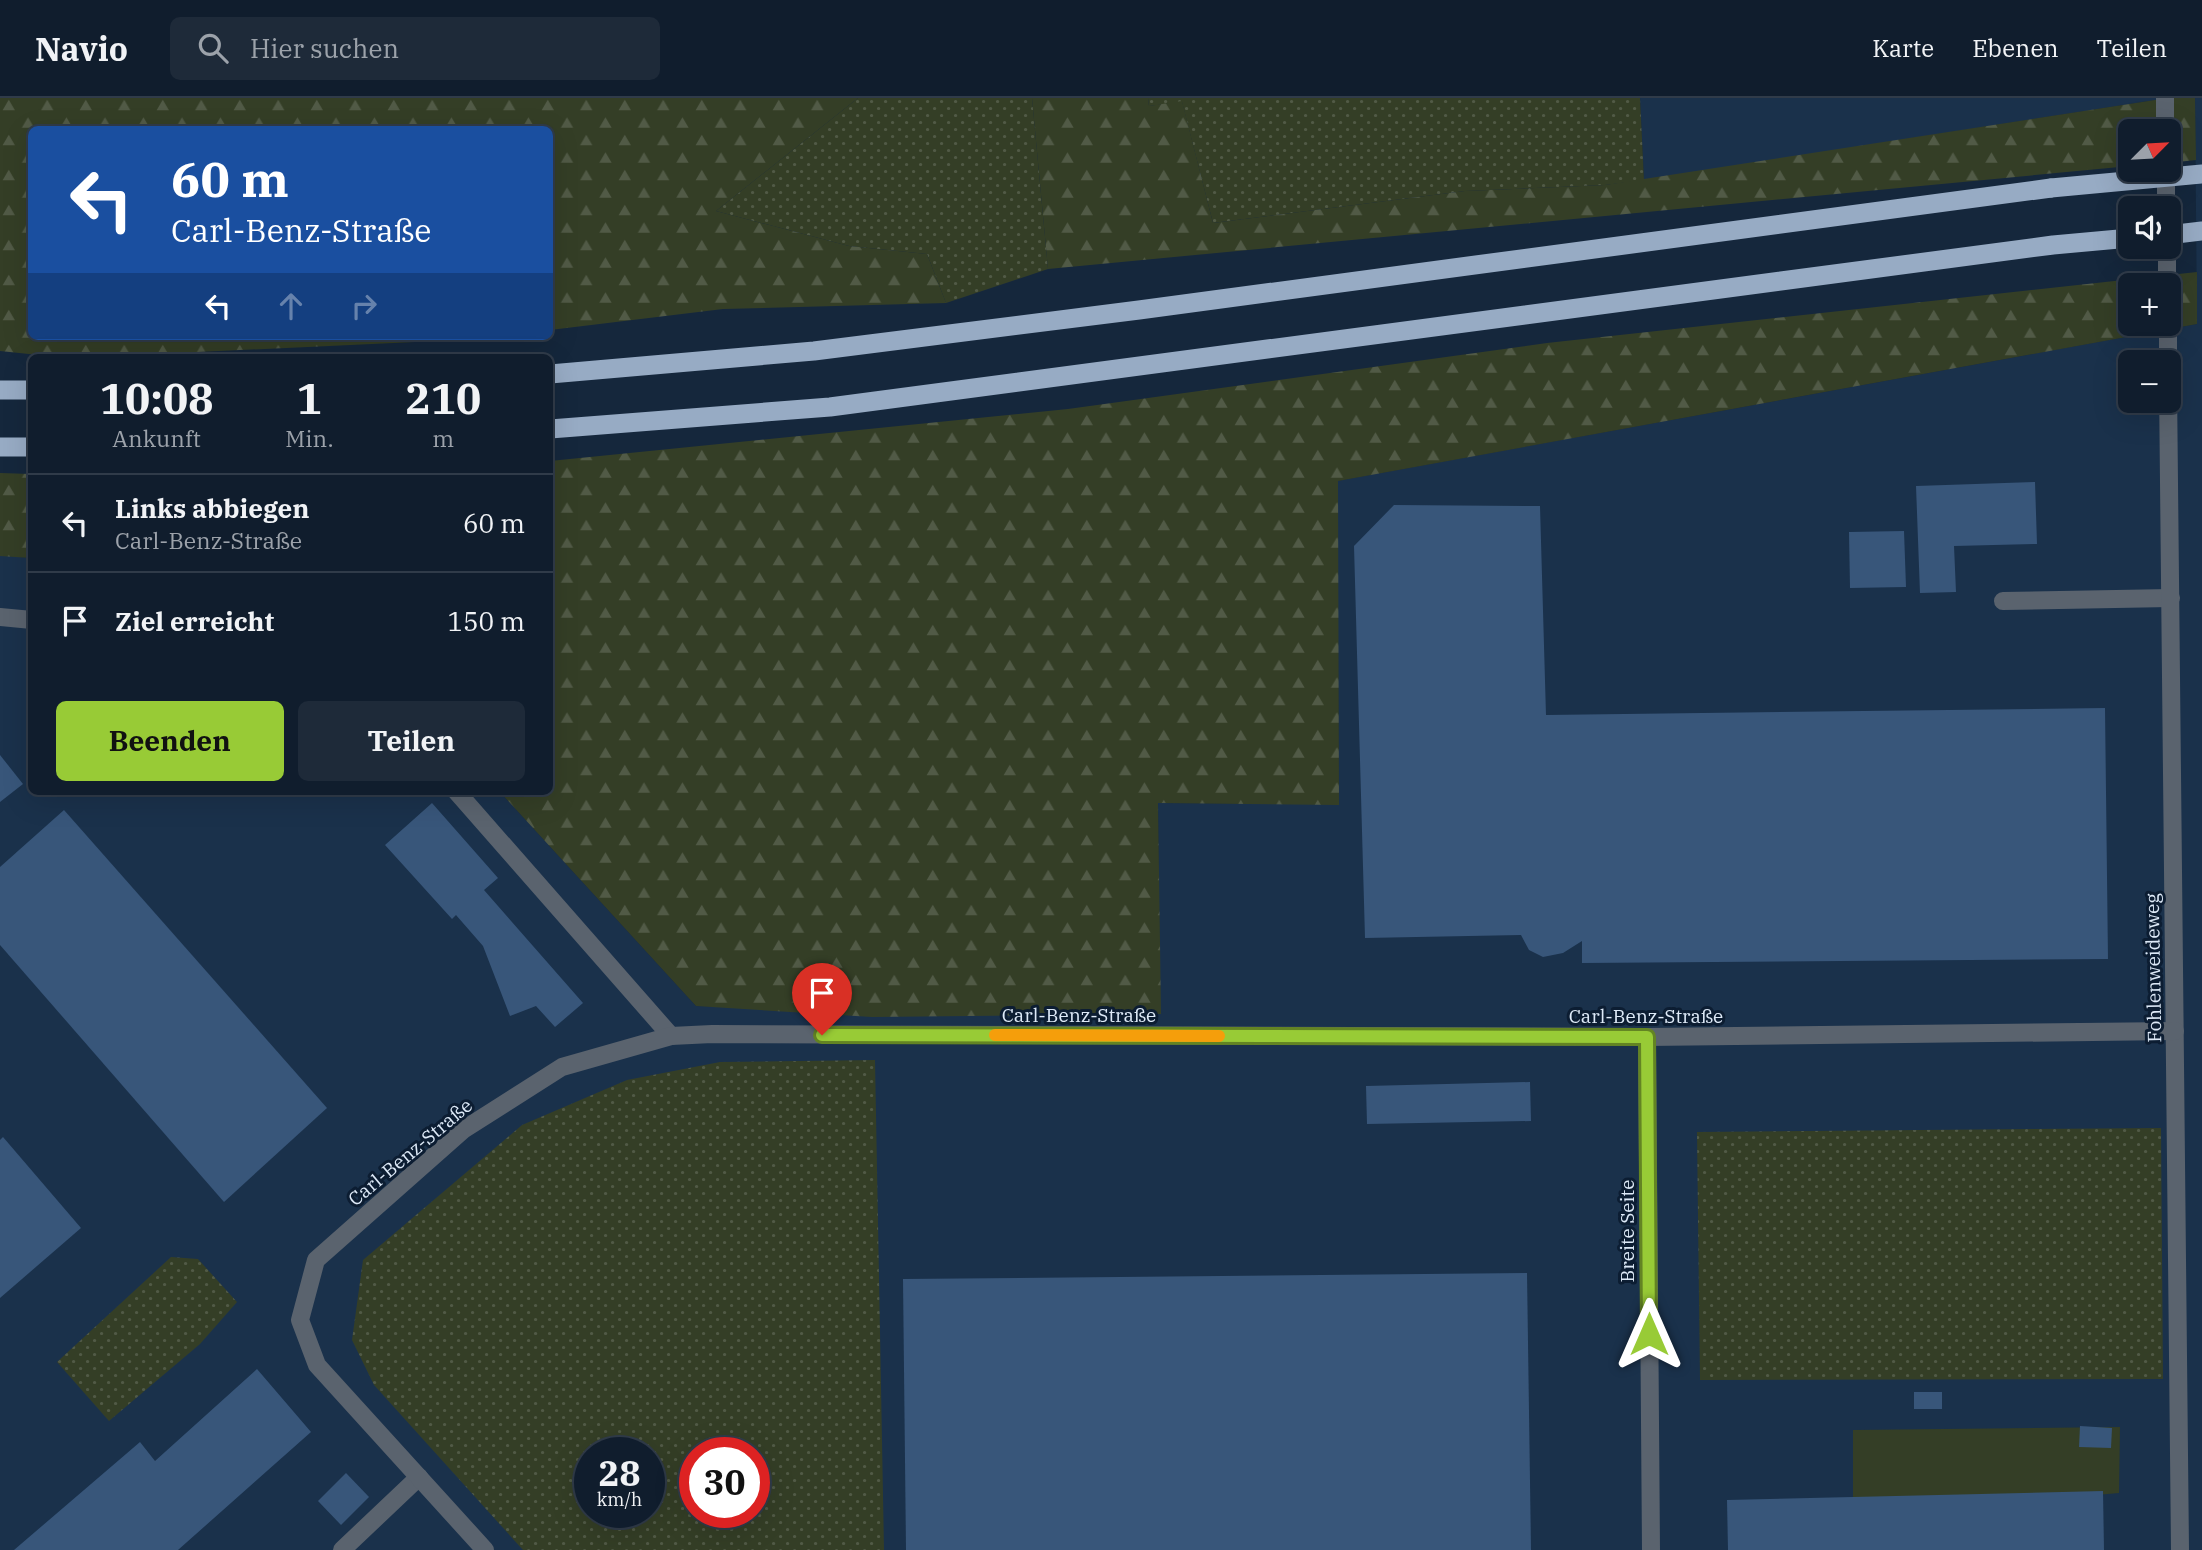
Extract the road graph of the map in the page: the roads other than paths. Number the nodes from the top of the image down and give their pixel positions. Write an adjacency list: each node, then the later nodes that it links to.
1 (2165, 98): 2 (street)
2 (2165, 119)
3 (2202, 174): 7 (highway, bridge)
4 (2202, 231): 5 (highway)
5 (2181, 233)
6 (2118, 239): 11 (highway)
7 (553, 374)
8 (0, 390): 9 (highway)
9 (28, 390)
10 (2168, 413): 14 (street, Fohlenweideweg)
11 (553, 429)
12 (0, 447): 13 (highway)
13 (28, 447)
14 (2171, 598): 15 (street); 19 (street, Fohlenweideweg)
15 (2003, 601)
16 (0, 617): 17 (street)
17 (28, 620)
18 (460, 795): 20 (street)
19 (2175, 1031): 21 (street, Carl-Benz-Straße); 26 (street, Fohlenweideweg)
20 (671, 1036): 21 (street, Carl-Benz-Straße); 22 (street, Carl-Benz-Straße)
21 (1647, 1037): 25 (street, Breite Seite)
22 (419, 1477): 23 (street); 24 (street, Carl-Benz-Straße)
23 (342, 1550)
24 (485, 1550)
25 (1651, 1550)
26 (2180, 1550)

